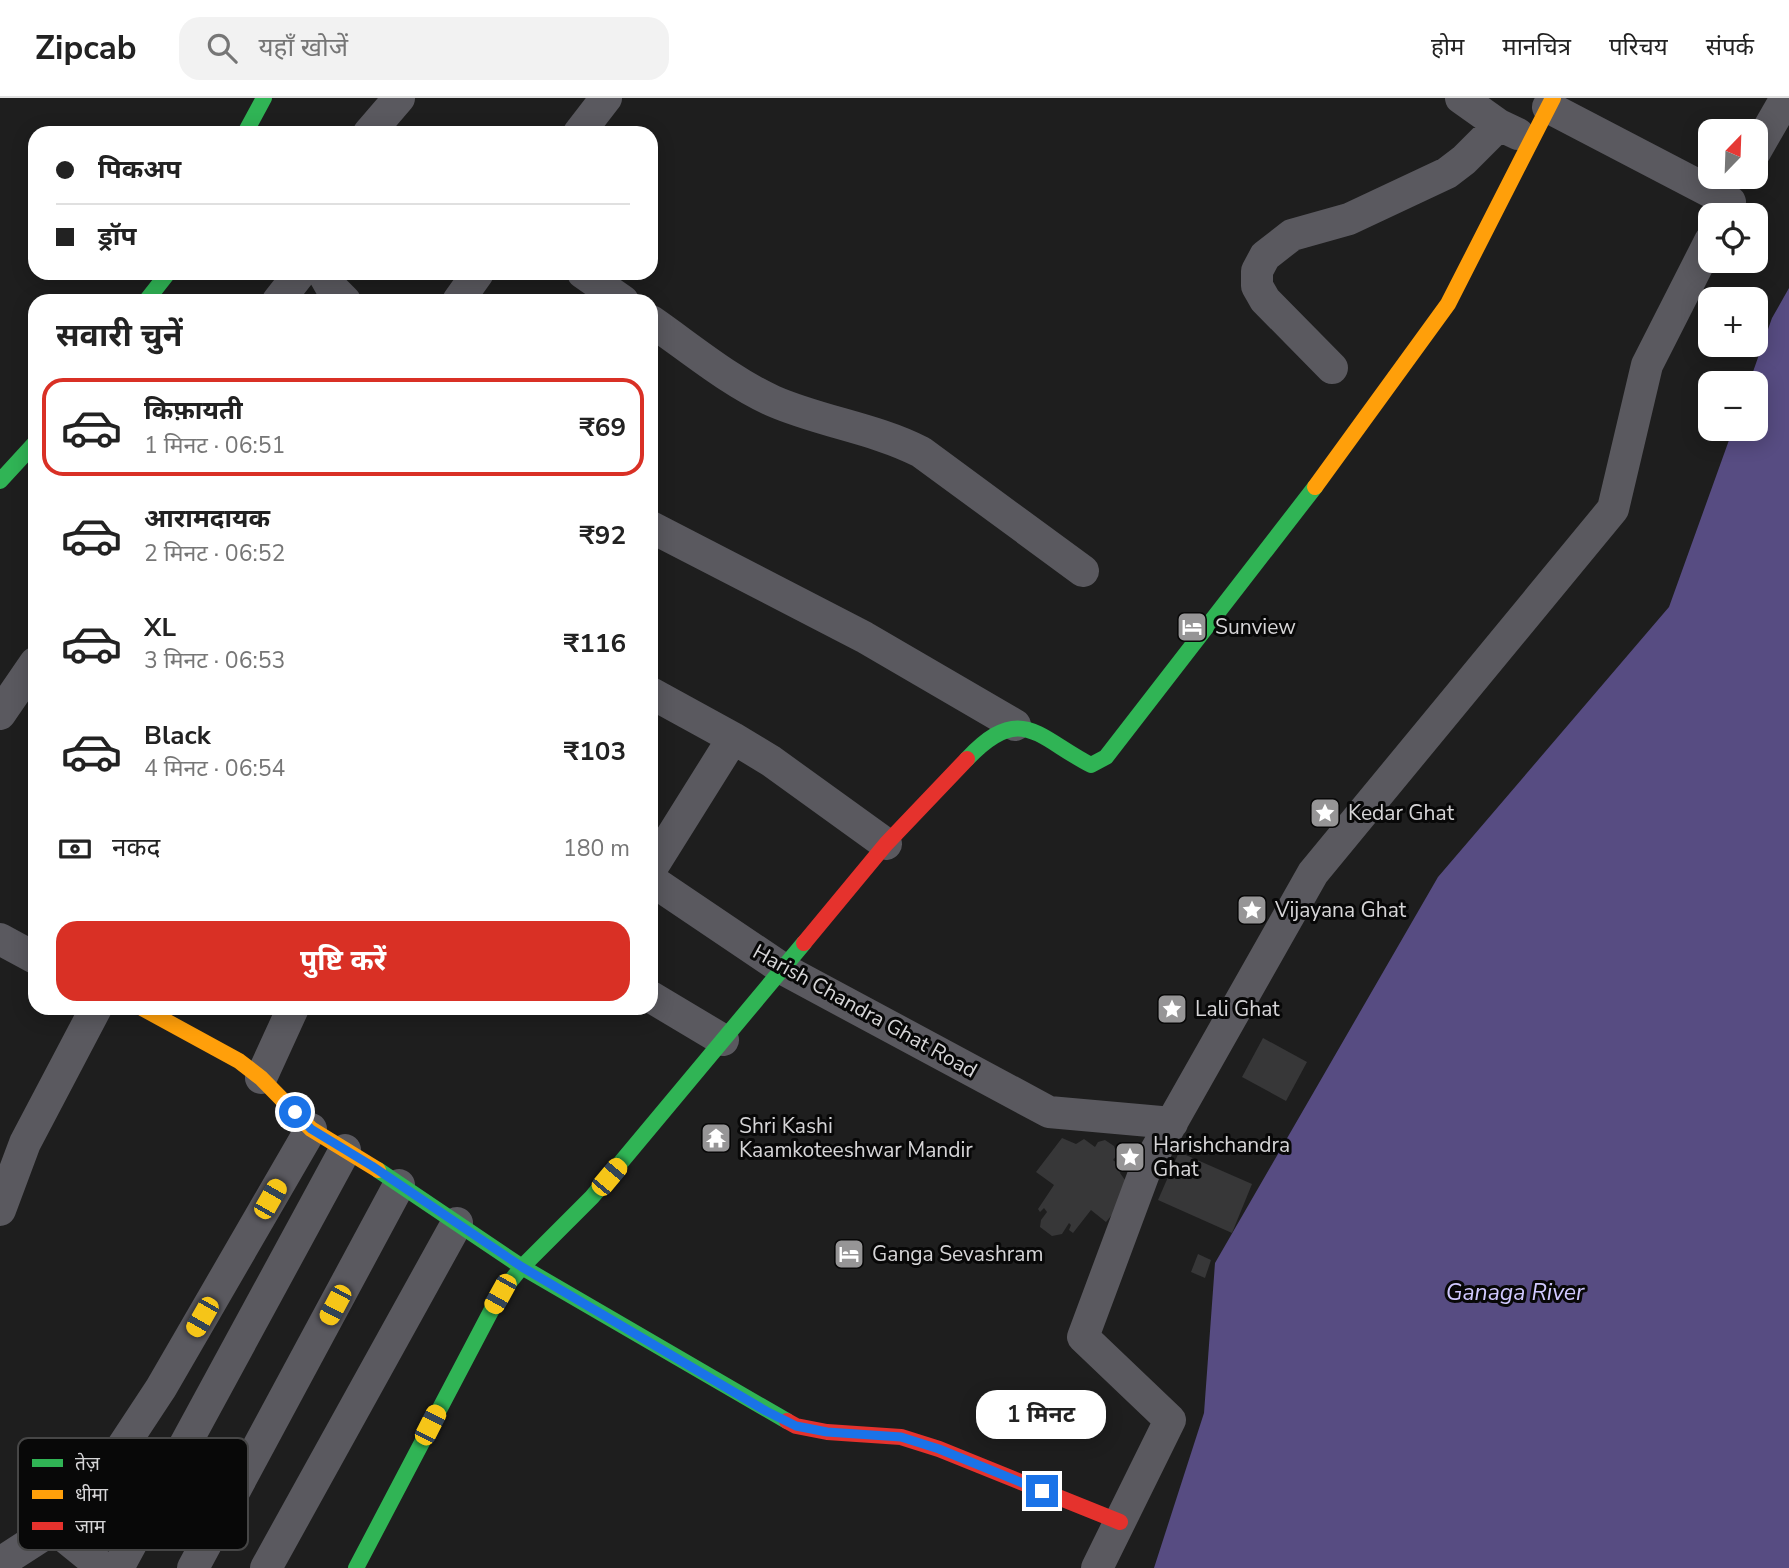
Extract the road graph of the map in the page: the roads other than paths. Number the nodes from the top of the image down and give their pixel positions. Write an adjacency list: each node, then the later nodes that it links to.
1 (264, 98): 8 (street)
2 (399, 98): 9 (street)
3 (606, 98): 10 (street)
4 (1461, 98): 7 (street)
5 (1786, 98): 11 (street)
6 (1551, 103): 12 (street); 13 (street)
7 (1499, 125): 12 (street); 22 (street)
8 (250, 126)
9 (375, 126)
10 (584, 126)
11 (1768, 129)
12 (1532, 141): 30 (street)
13 (1732, 198)
14 (1698, 265): 44 (street)
15 (162, 280): 18 (street)
16 (327, 280): 19 (street)
17 (593, 280): 20 (street)
18 (152, 294)
19 (338, 294)
20 (613, 294)
21 (658, 326): 26 (street)
22 (1332, 368)
23 (28, 454): 24 (street)
24 (0, 481)
25 (658, 531): 30 (street)
26 (1083, 571)
27 (28, 673): 29 (street)
28 (658, 698): 31 (street)
29 (0, 714)
30 (1015, 725): 32 (street)
31 (733, 738): 32 (street); 33 (street)
32 (886, 844): 37 (street)
33 (658, 858)
34 (658, 885): 37 (street, Harish Chandra Ghat Road)
35 (0, 939): 36 (street)
36 (28, 954)
37 (783, 969): 42 (street); 44 (street, Harish Chandra Ghat Road)
38 (658, 1001): 42 (street)
39 (92, 1015): 48 (street)
40 (155, 1015): 43 (street)
41 (290, 1015): 43 (street)
42 (723, 1040): 50 (street)
43 (261, 1078): 45 (street)
44 (1172, 1123): 54 (street)
45 (311, 1129): 46 (street); 51 (street)
46 (345, 1150): 47 (street); 52 (street)
47 (399, 1185): 49 (street); 53 (street)
48 (0, 1210)
49 (457, 1223): 50 (street); 63 (street)
50 (522, 1267): 54 (street); 64 (street)
51 (129, 1438)
52 (189, 1438)
53 (248, 1466)
54 (1120, 1522): 65 (street)
55 (20, 1550): 59 (street)
56 (81, 1550): 60 (street)
57 (128, 1550): 61 (street)
58 (203, 1550): 62 (street)
59 (0, 1563)
60 (103, 1568)
61 (118, 1568)
62 (193, 1568)
63 (266, 1568)
64 (355, 1568)
65 (1097, 1568)

